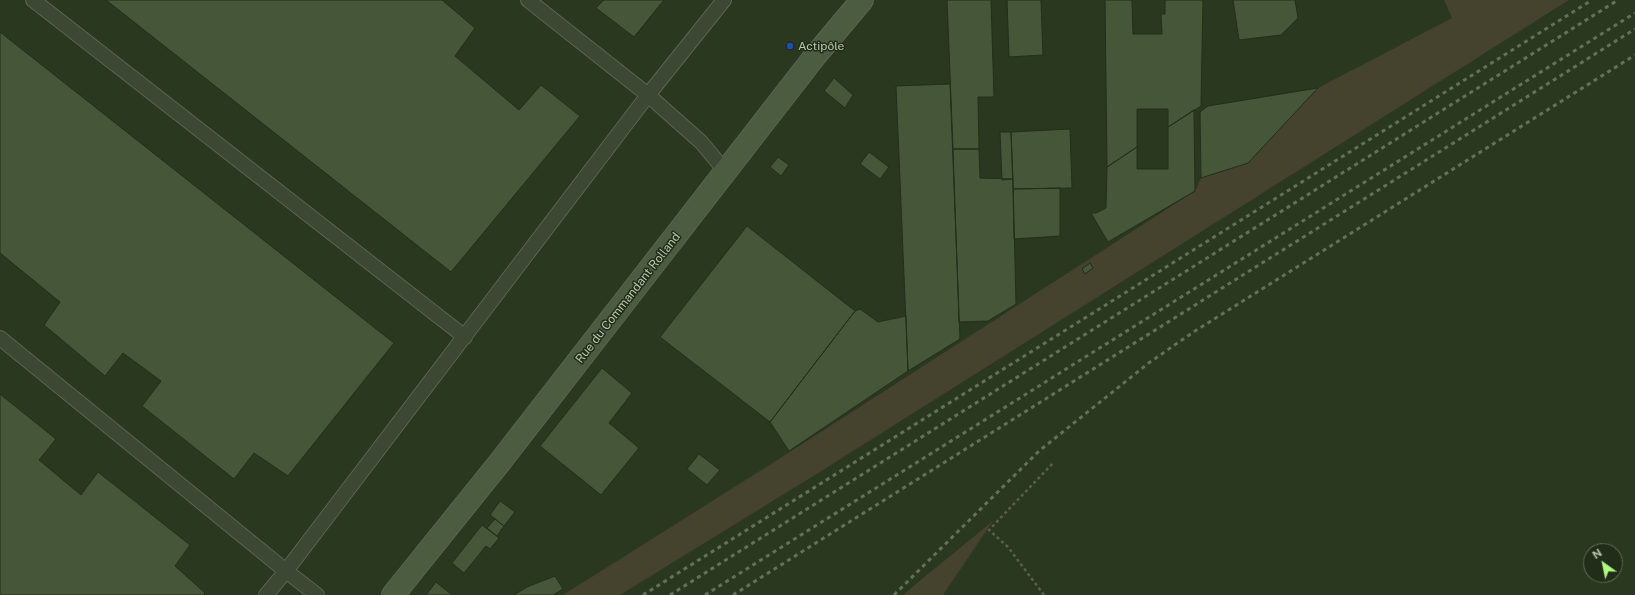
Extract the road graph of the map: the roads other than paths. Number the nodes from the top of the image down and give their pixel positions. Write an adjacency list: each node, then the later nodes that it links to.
1 (33, 0): 7 (lane)
2 (528, 0): 5 (lane)
3 (724, 0): 5 (lane)
4 (862, 0): 6 (street, Rue du Commandant Rolland)
5 (648, 95): 6 (lane); 7 (lane)
6 (726, 172): 12 (street, Rue du Commandant Rolland)
7 (465, 337): 9 (lane)
8 (0, 338): 9 (lane)
9 (286, 572): 10 (lane); 11 (lane)
10 (266, 595)
11 (317, 595)
12 (393, 595)

